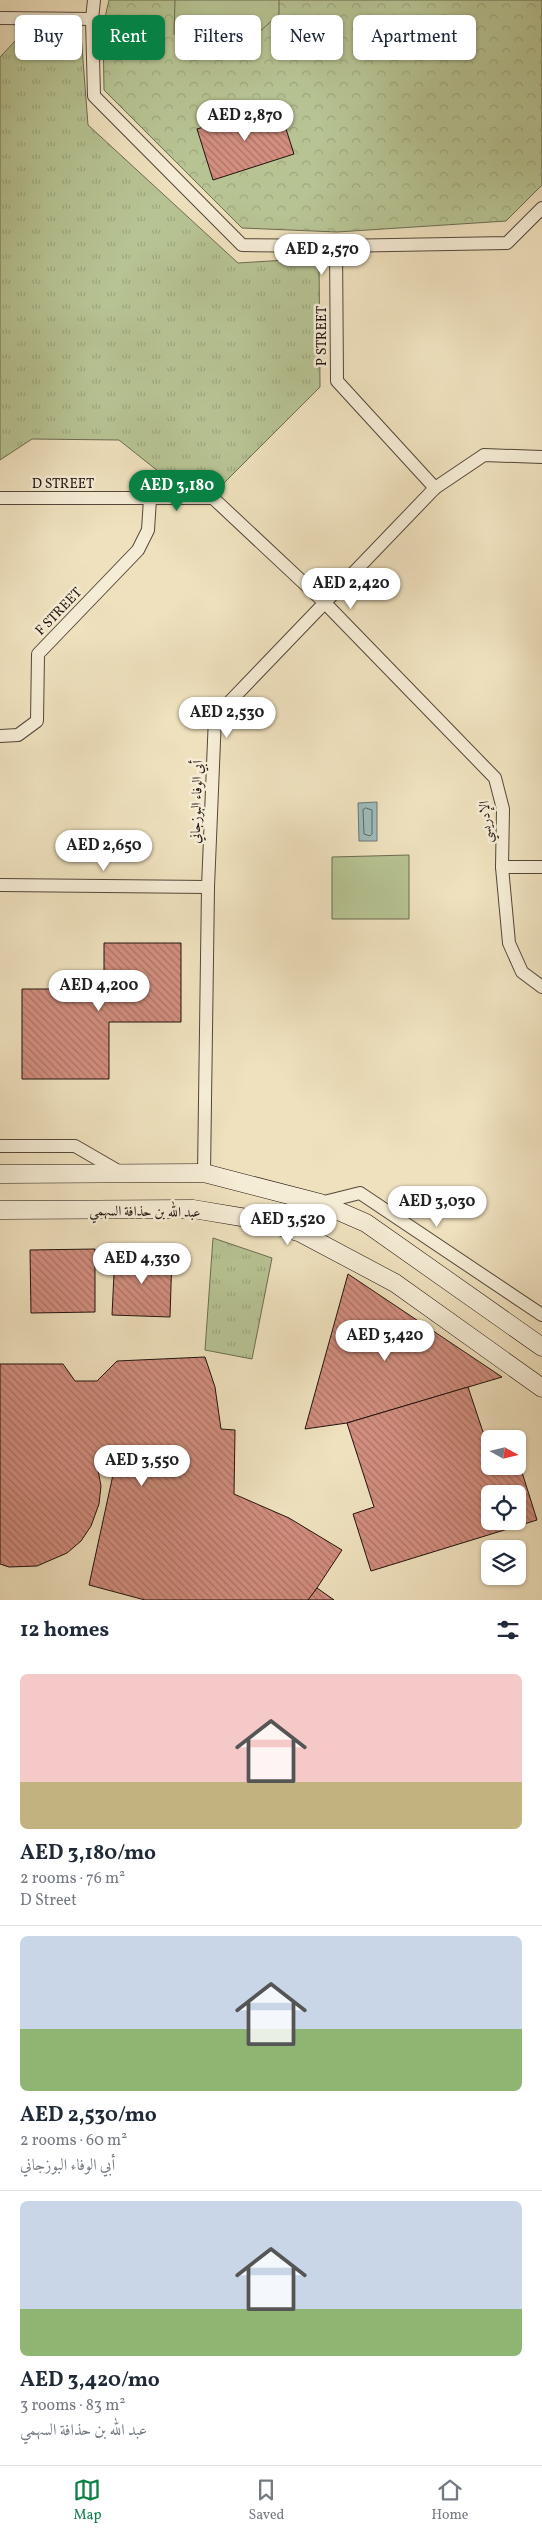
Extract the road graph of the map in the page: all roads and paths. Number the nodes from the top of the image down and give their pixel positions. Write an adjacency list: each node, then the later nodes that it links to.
1 (94, 0): 2 (street)
2 (92, 15)
3 (0, 18): 4 (street)
4 (92, 19)
5 (93, 60): 7 (street)
6 (542, 208): 7 (street)
7 (336, 246): 9 (street, P STREET)
8 (542, 457): 9 (street, أبي الوفاء البوزجاني)
9 (435, 488): 12 (street, أبي الوفاء البوزجاني)
10 (0, 498): 11 (street, D STREET)
11 (150, 499): 12 (street, D STREET); 13 (street, F STREET)
12 (324, 602): 14 (street, الإدريسي); 17 (street, أبي الوفاء البوزجاني)
13 (0, 736)
14 (502, 867): 15 (street); 18 (street, الإدريسي)
15 (542, 867)
16 (0, 885): 17 (street)
17 (208, 887): 20 (street, أبي الوفاء البوزجاني)
18 (542, 987)
19 (0, 1146): 22 (street)
20 (204, 1173): 22 (street); 23 (street)
21 (0, 1174): 22 (street)
22 (122, 1174)
23 (320, 1202): 25 (street); 26 (street)
24 (0, 1210): 27 (street, عبد الله بن حذافة السهمي)
25 (542, 1315)
26 (542, 1346)
27 (542, 1388)

